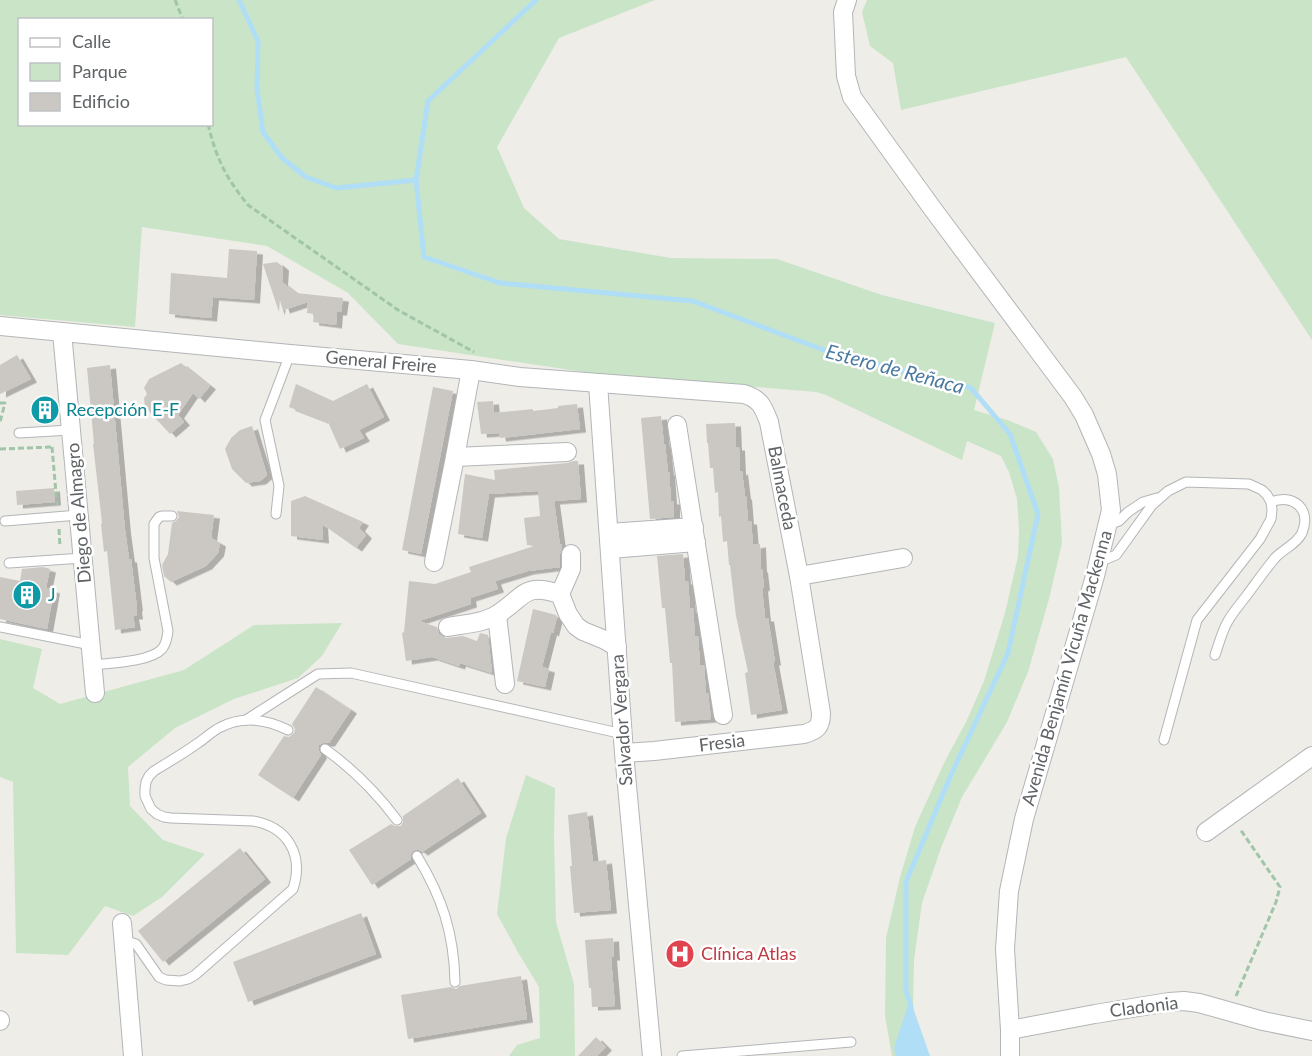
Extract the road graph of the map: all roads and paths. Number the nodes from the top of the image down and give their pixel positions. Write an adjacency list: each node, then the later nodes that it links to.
1 (175, 0): 3 (path)
2 (847, 0): 24 (street, Avenida Benjamín Vicuña Mackenna)
3 (182, 18)
4 (209, 126): 8 (path)
5 (0, 326): 6 (street, General Freire)
6 (62, 332): 7 (street, General Freire); 14 (street, Diego de Almagro)
7 (290, 354): 8 (street, General Freire); 20 (lane)
8 (475, 362): 9 (street, General Freire); 17 (street)
9 (598, 384): 11 (street, General Freire); 26 (street, Salvador Vergara)
10 (0, 402): 12 (path)
11 (759, 402): 33 (street, Balmaceda)
12 (0, 422)
13 (677, 425): 25 (street)
14 (71, 430): 15 (lane); 21 (street, Diego de Almagro)
15 (19, 433)
16 (567, 452): 17 (street)
17 (455, 457): 30 (street)
18 (1159, 497): 19 (lane); 24 (lane); 31 (lane)
19 (1271, 502): 40 (lane); 49 (lane)
20 (276, 514)
21 (79, 515): 23 (lane); 28 (street, Diego de Almagro)
22 (172, 516): 41 (lane)
23 (5, 521)
24 (1108, 525): 31 (street, Avenida Benjamín Vicuña Mackenna)
25 (695, 535): 26 (street); 44 (street)
26 (609, 541): 39 (street, Salvador Vergara)
27 (572, 554): 34 (street)
28 (83, 558): 32 (lane); 38 (street, Diego de Almagro)
29 (903, 558): 33 (street)
30 (434, 562)
31 (1099, 562): 60 (street, Avenida Benjamín Vicuña Mackenna)
32 (9, 563)
33 (799, 576): 46 (street, Balmaceda)
34 (560, 594): 35 (street); 39 (street)
35 (497, 615): 37 (street); 42 (street)
36 (0, 627): 38 (lane)
37 (448, 627)
38 (91, 645): 41 (street, Diego de Almagro)
39 (617, 647): 48 (street, Salvador Vergara)
40 (1215, 655)
41 (93, 665): 43 (street, Diego de Almagro)
42 (505, 684)
43 (95, 693)
44 (723, 715)
45 (246, 720): 47 (lane); 48 (lane); 57 (lane)
46 (818, 727): 51 (street, Fresia)
47 (288, 730)
48 (623, 734): 51 (street, Salvador Vergara)
49 (1164, 740)
50 (325, 749): 54 (lane)
51 (624, 753): 64 (street, Salvador Vergara)
52 (1312, 756): 53 (street)
53 (1230, 815): 55 (street); 59 (path)
54 (397, 820)
55 (1206, 832)
56 (417, 856): 58 (lane)
57 (123, 932): 63 (street)
58 (455, 982)
59 (1229, 1012): 60 (street, Cladonia); 61 (street, Cladonia)
60 (1010, 1030): 66 (street, Avenida Benjamín Vicuña Mackenna)
61 (1312, 1031)
62 (851, 1042): 65 (lane)
63 (133, 1056)
64 (652, 1056)
65 (682, 1056)
66 (1010, 1056)

